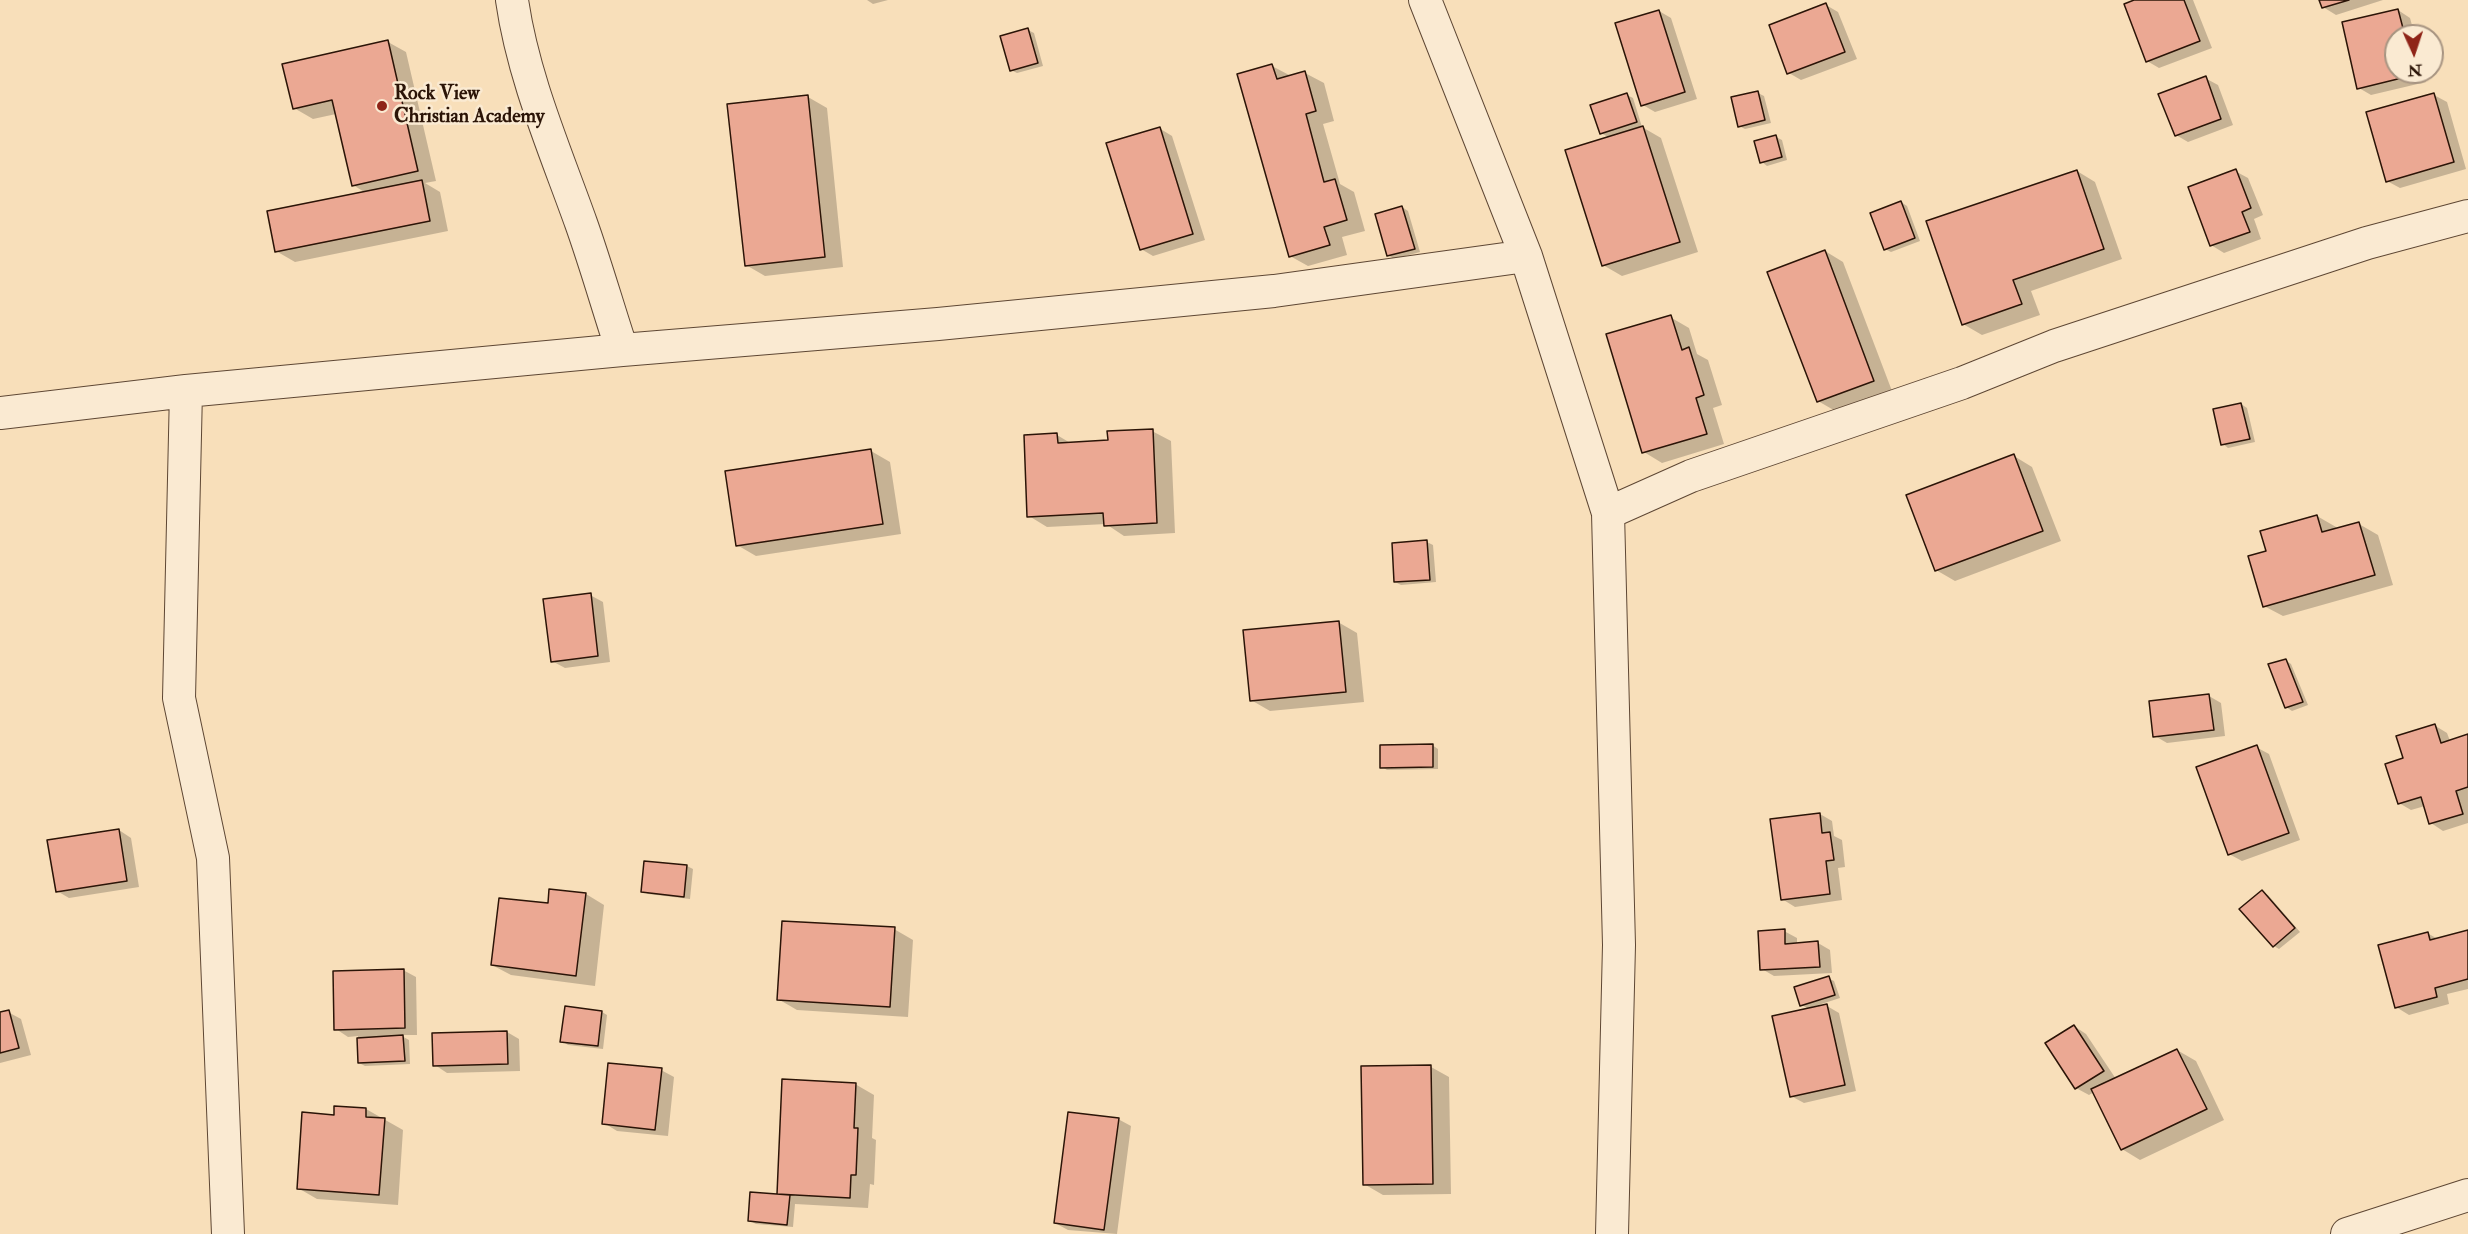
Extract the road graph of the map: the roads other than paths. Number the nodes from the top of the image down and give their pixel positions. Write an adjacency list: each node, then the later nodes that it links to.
1 (512, 0): 5 (street)
2 (1425, 0): 4 (street)
3 (2468, 216): 8 (street)
4 (1526, 256): 5 (street); 8 (street)
5 (622, 350): 6 (street)
6 (186, 391): 7 (street); 10 (street)
7 (0, 412)
8 (1608, 513): 11 (street)
9 (2468, 1195): 12 (street)
10 (228, 1234)
11 (1612, 1234)
12 (2347, 1234)

